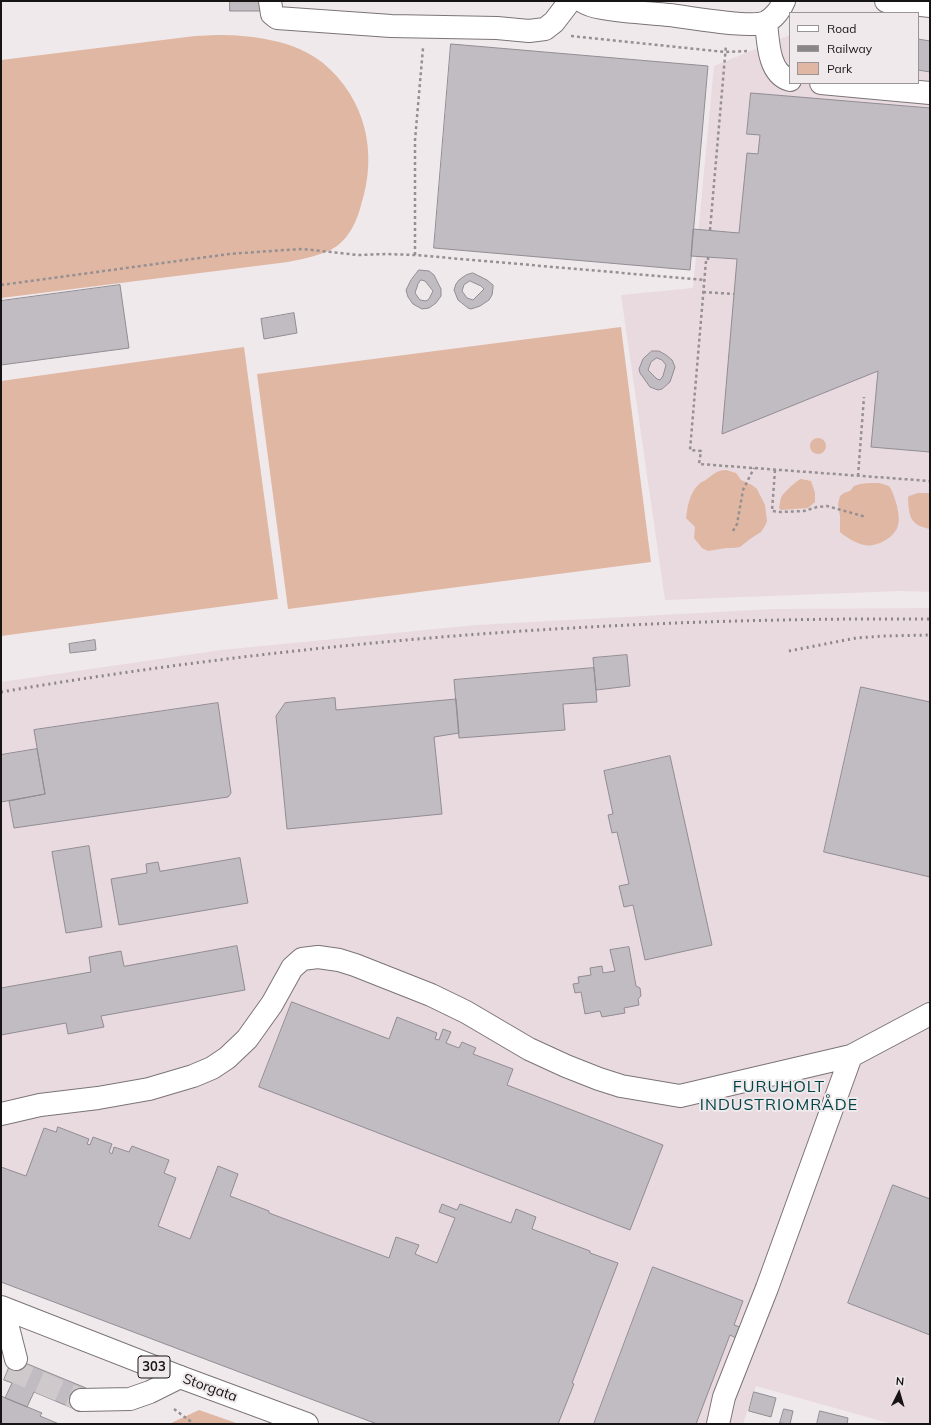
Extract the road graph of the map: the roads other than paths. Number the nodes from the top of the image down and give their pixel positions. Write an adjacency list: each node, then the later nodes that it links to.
1 (270, 1): 2 (main road)
2 (570, 1)
3 (582, 1): 7 (main road)
4 (784, 1): 7 (main road)
5 (886, 1): 6 (main road)
6 (930, 6)
7 (766, 22): 8 (main road)
8 (789, 80)
9 (833, 84): 10 (main road)
10 (930, 92)
11 (930, 1014): 12 (main road)
12 (851, 1056): 13 (main road); 19 (main road)
13 (1, 1114)
14 (2, 1307): 15 (main road); 16 (main road, Storgata / 303)
15 (9, 1365)
16 (180, 1377): 17 (main road); 18 (main road, Storgata / 303)
17 (81, 1400)
18 (307, 1424)
19 (718, 1424)

